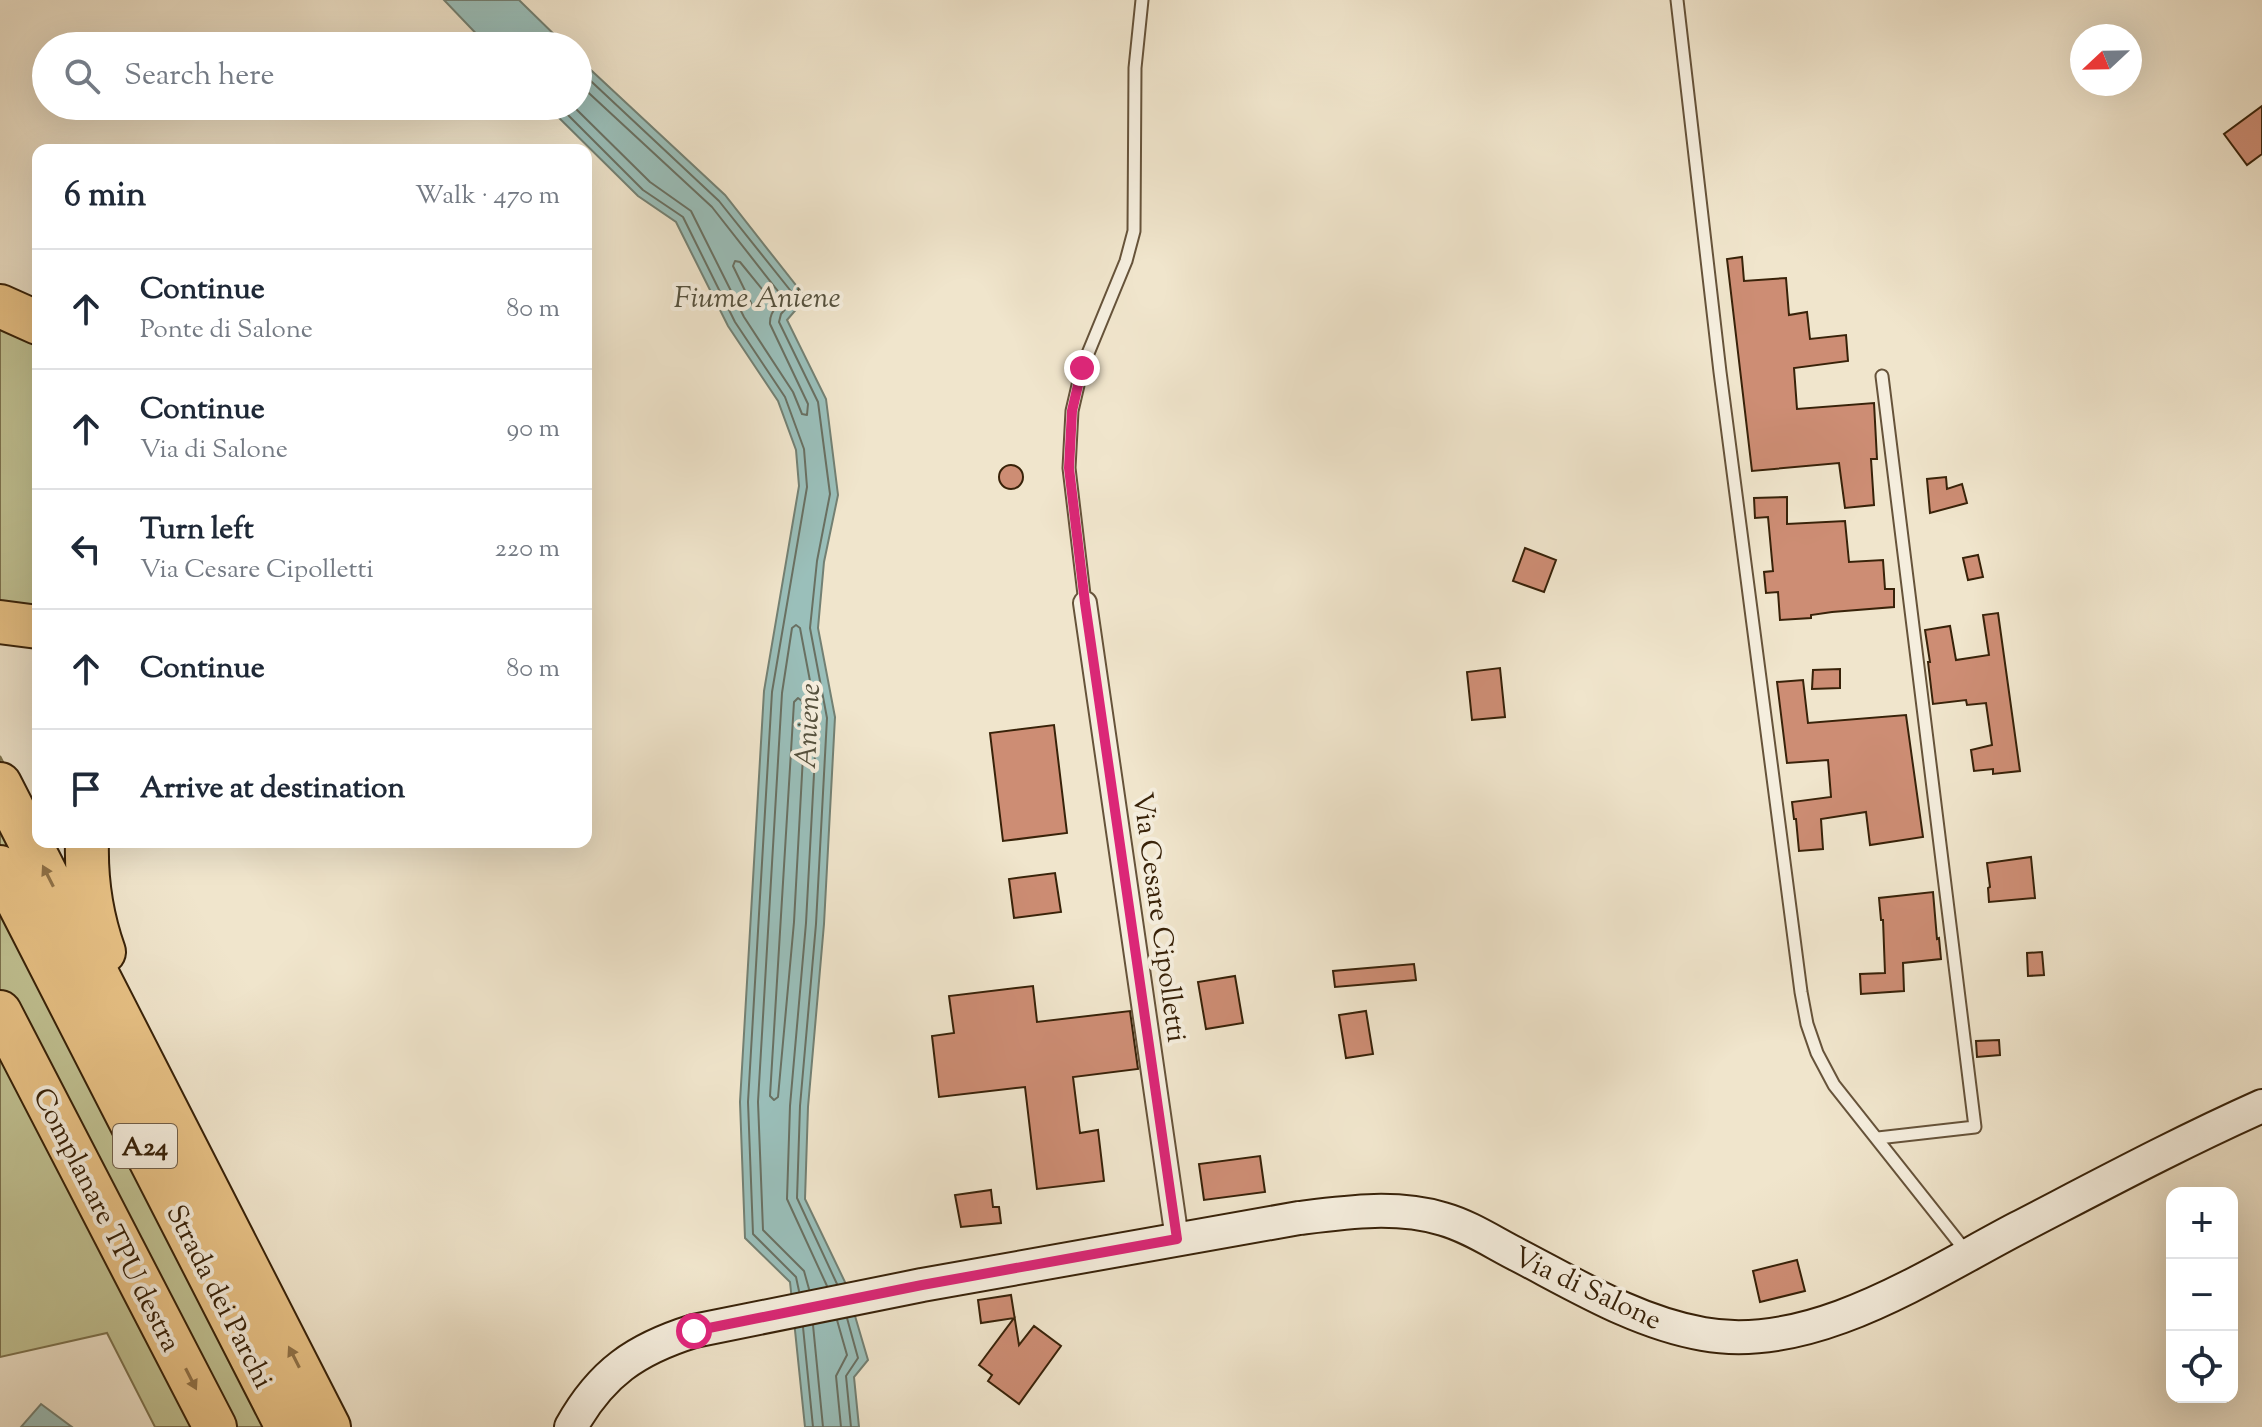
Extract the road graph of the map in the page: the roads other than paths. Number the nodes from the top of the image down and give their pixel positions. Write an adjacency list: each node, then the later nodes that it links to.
1 (1142, 0): 8 (lane)
2 (1677, 0): 20 (lane)
3 (0, 288): 4 (highway)
4 (32, 301)
5 (0, 306): 6 (highway)
6 (32, 320)
7 (1882, 376): 20 (lane)
8 (1085, 603): 21 (street, Via Cesare Cipolletti)
9 (0, 622): 10 (highway)
10 (32, 626)
11 (0, 784): 12 (highway, one-way to 11)
12 (32, 846)
13 (33, 848): 18 (highway, one-way to 13)
14 (87, 848): 18 (highway)
15 (0, 867): 25 (highway, Strada dei Parchi / A24)
16 (0, 922): 24 (highway, Strada dei Parchi / A24)
17 (0, 1012): 23 (highway, Complanare TPU destra, one-way to 23)
18 (166, 1105): 26 (highway, one-way to 18)
19 (2262, 1106): 22 (street, Via di Salone)
20 (1878, 1138): 22 (lane)
21 (1177, 1239): 22 (street, Via di Salone); 27 (street, Via di Salone)
22 (1968, 1254)
23 (215, 1427)
24 (259, 1427)
25 (287, 1427)
26 (329, 1427)
27 (571, 1427)

